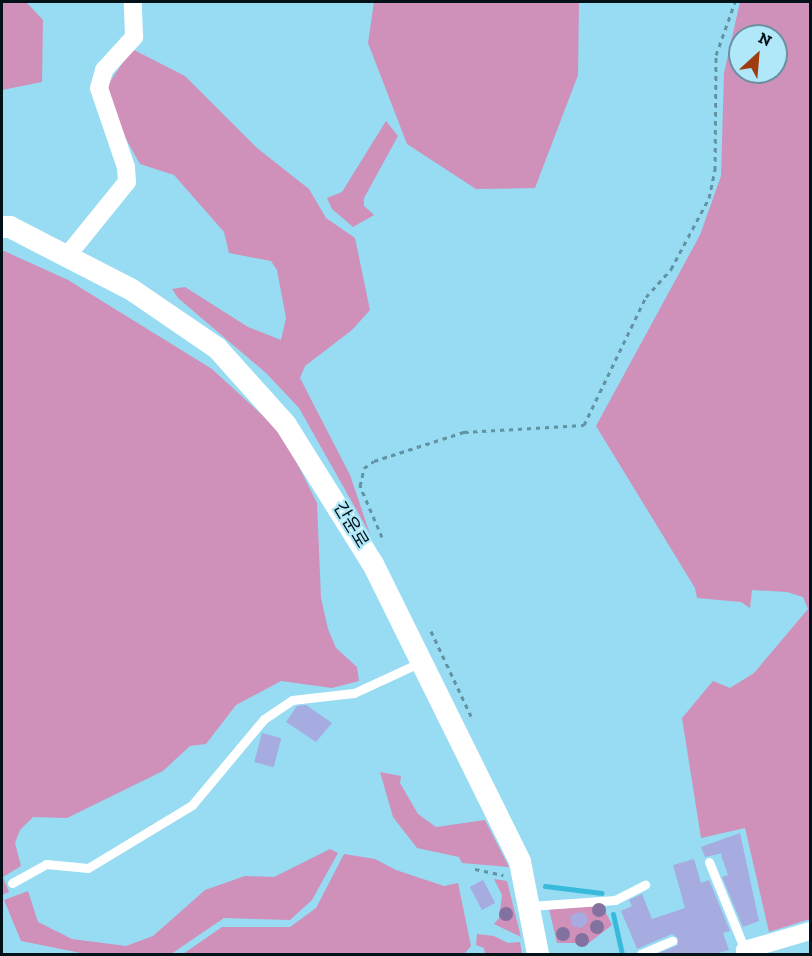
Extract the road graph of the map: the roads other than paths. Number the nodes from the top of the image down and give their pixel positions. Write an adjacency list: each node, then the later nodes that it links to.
1 (133, 2): 3 (street)
2 (2, 227): 3 (street, 간운로)
3 (67, 256): 4 (street, 간운로)
4 (423, 661): 6 (lane); 8 (street, 간운로)
5 (709, 862): 11 (lane)
6 (12, 883)
7 (645, 885): 8 (lane)
8 (530, 906): 12 (street, 간운로)
9 (810, 931): 11 (street)
10 (672, 941): 13 (lane)
11 (746, 952)
12 (538, 954)
13 (641, 954)

